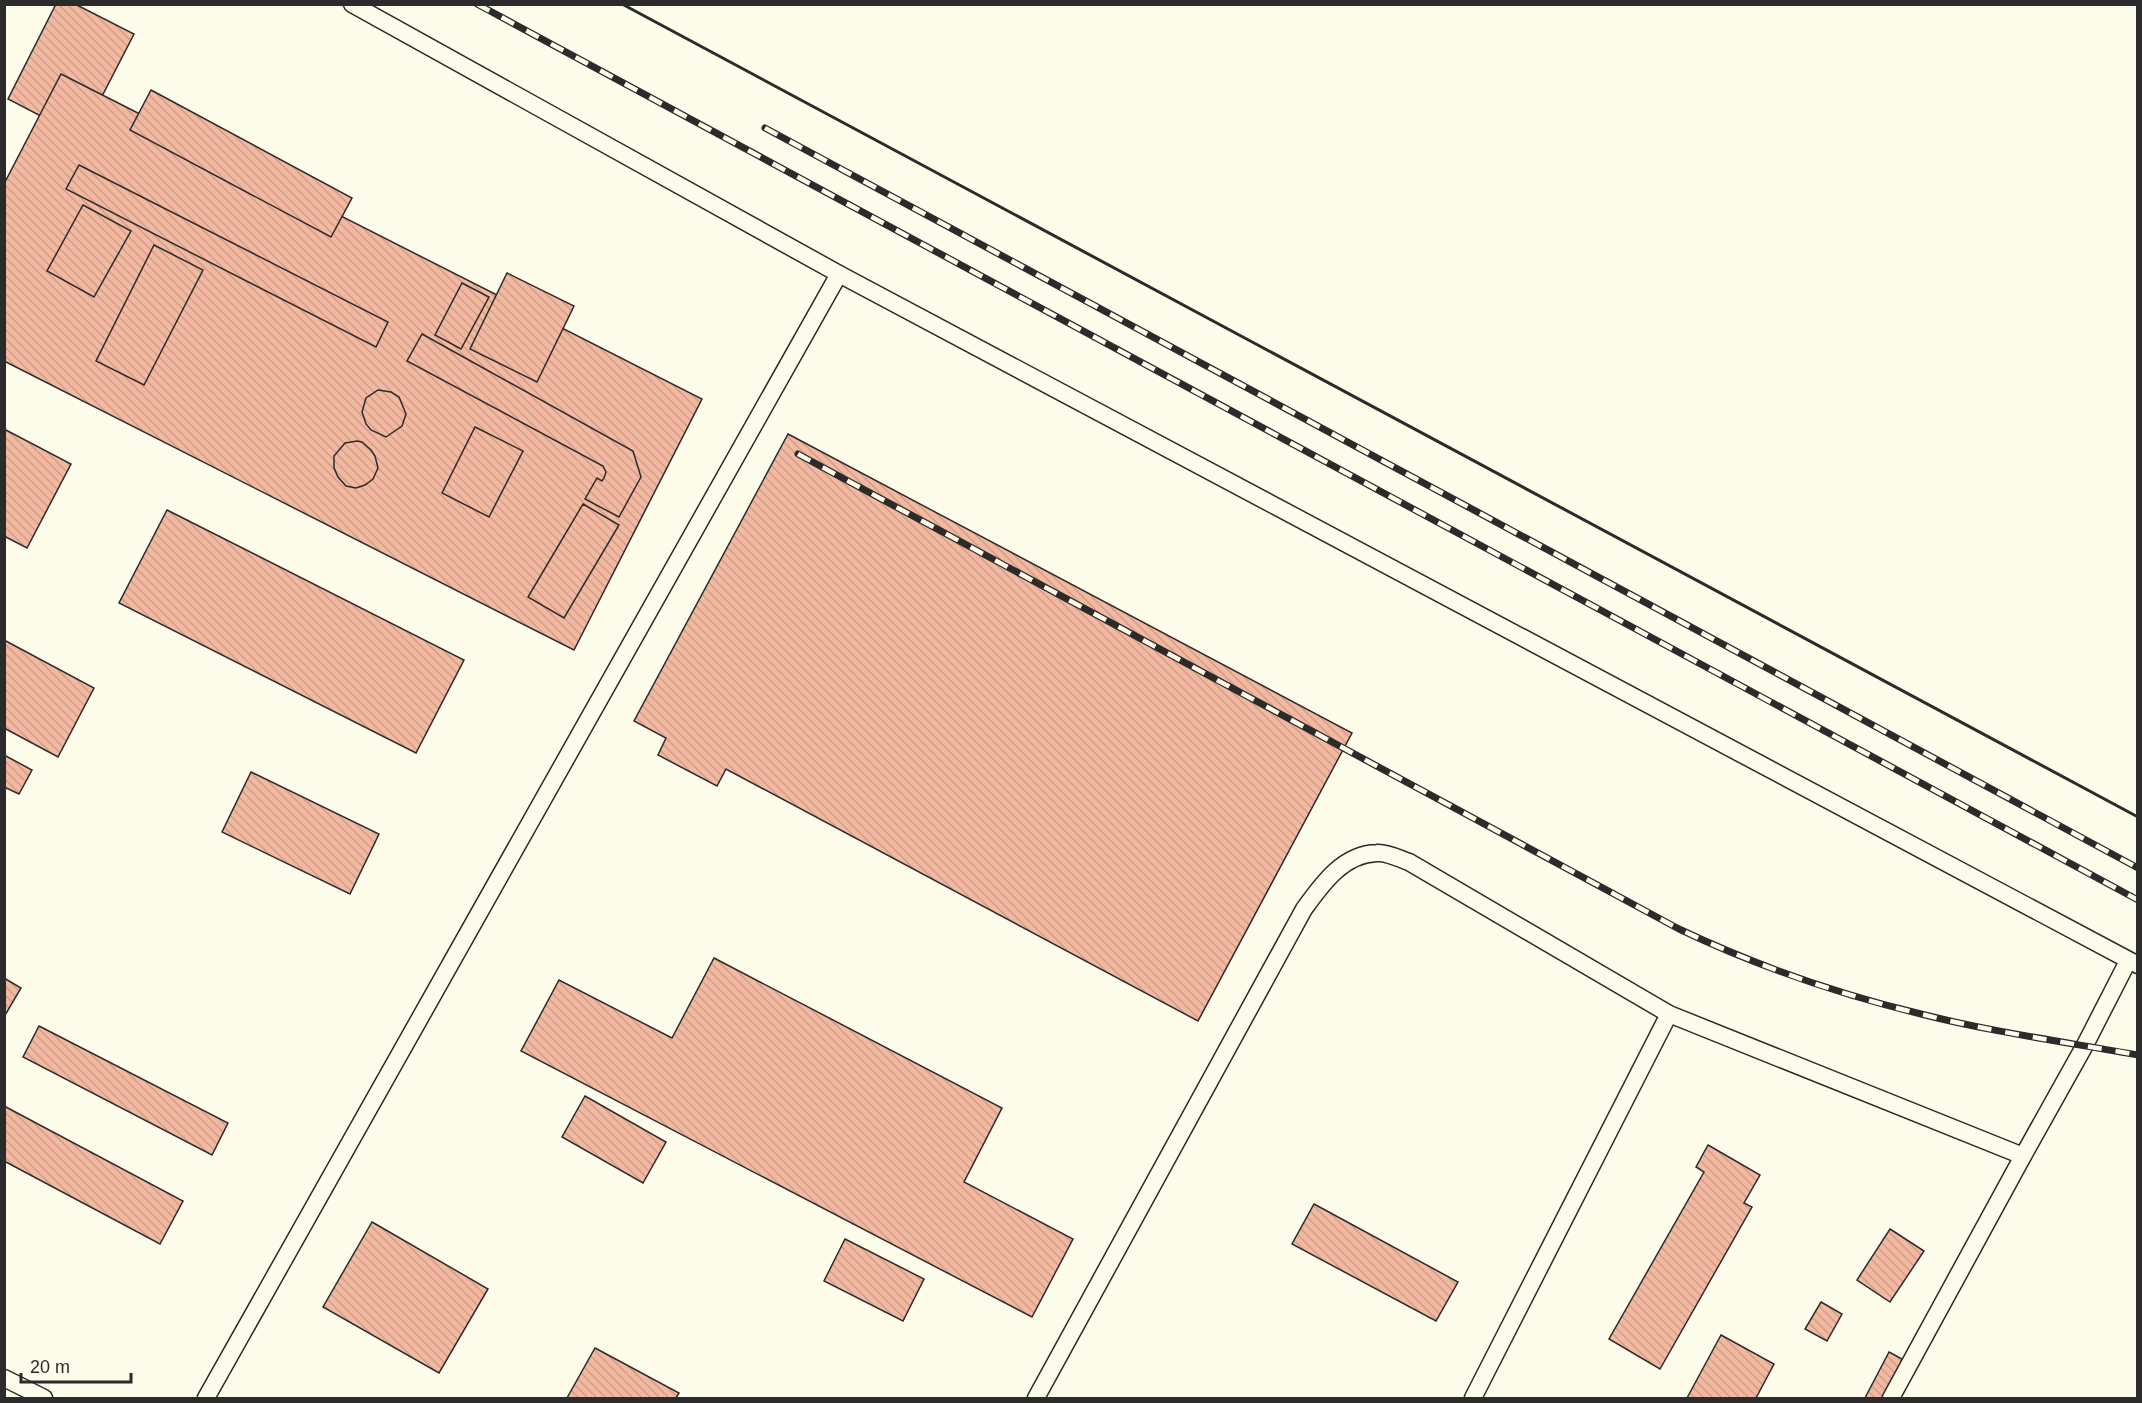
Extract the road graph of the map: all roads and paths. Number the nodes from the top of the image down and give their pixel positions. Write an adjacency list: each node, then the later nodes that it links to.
1 (352, 4): 2 (lane)
2 (839, 274): 3 (lane); 8 (lane)
3 (2133, 963): 5 (lane)
4 (1669, 1014): 5 (lane); 9 (lane); 10 (lane)
5 (2023, 1156): 11 (lane)
6 (4, 1378): 7 (lane)
7 (44, 1398)
8 (206, 1398)
9 (1036, 1398)
10 (1473, 1398)
11 (1891, 1398)

